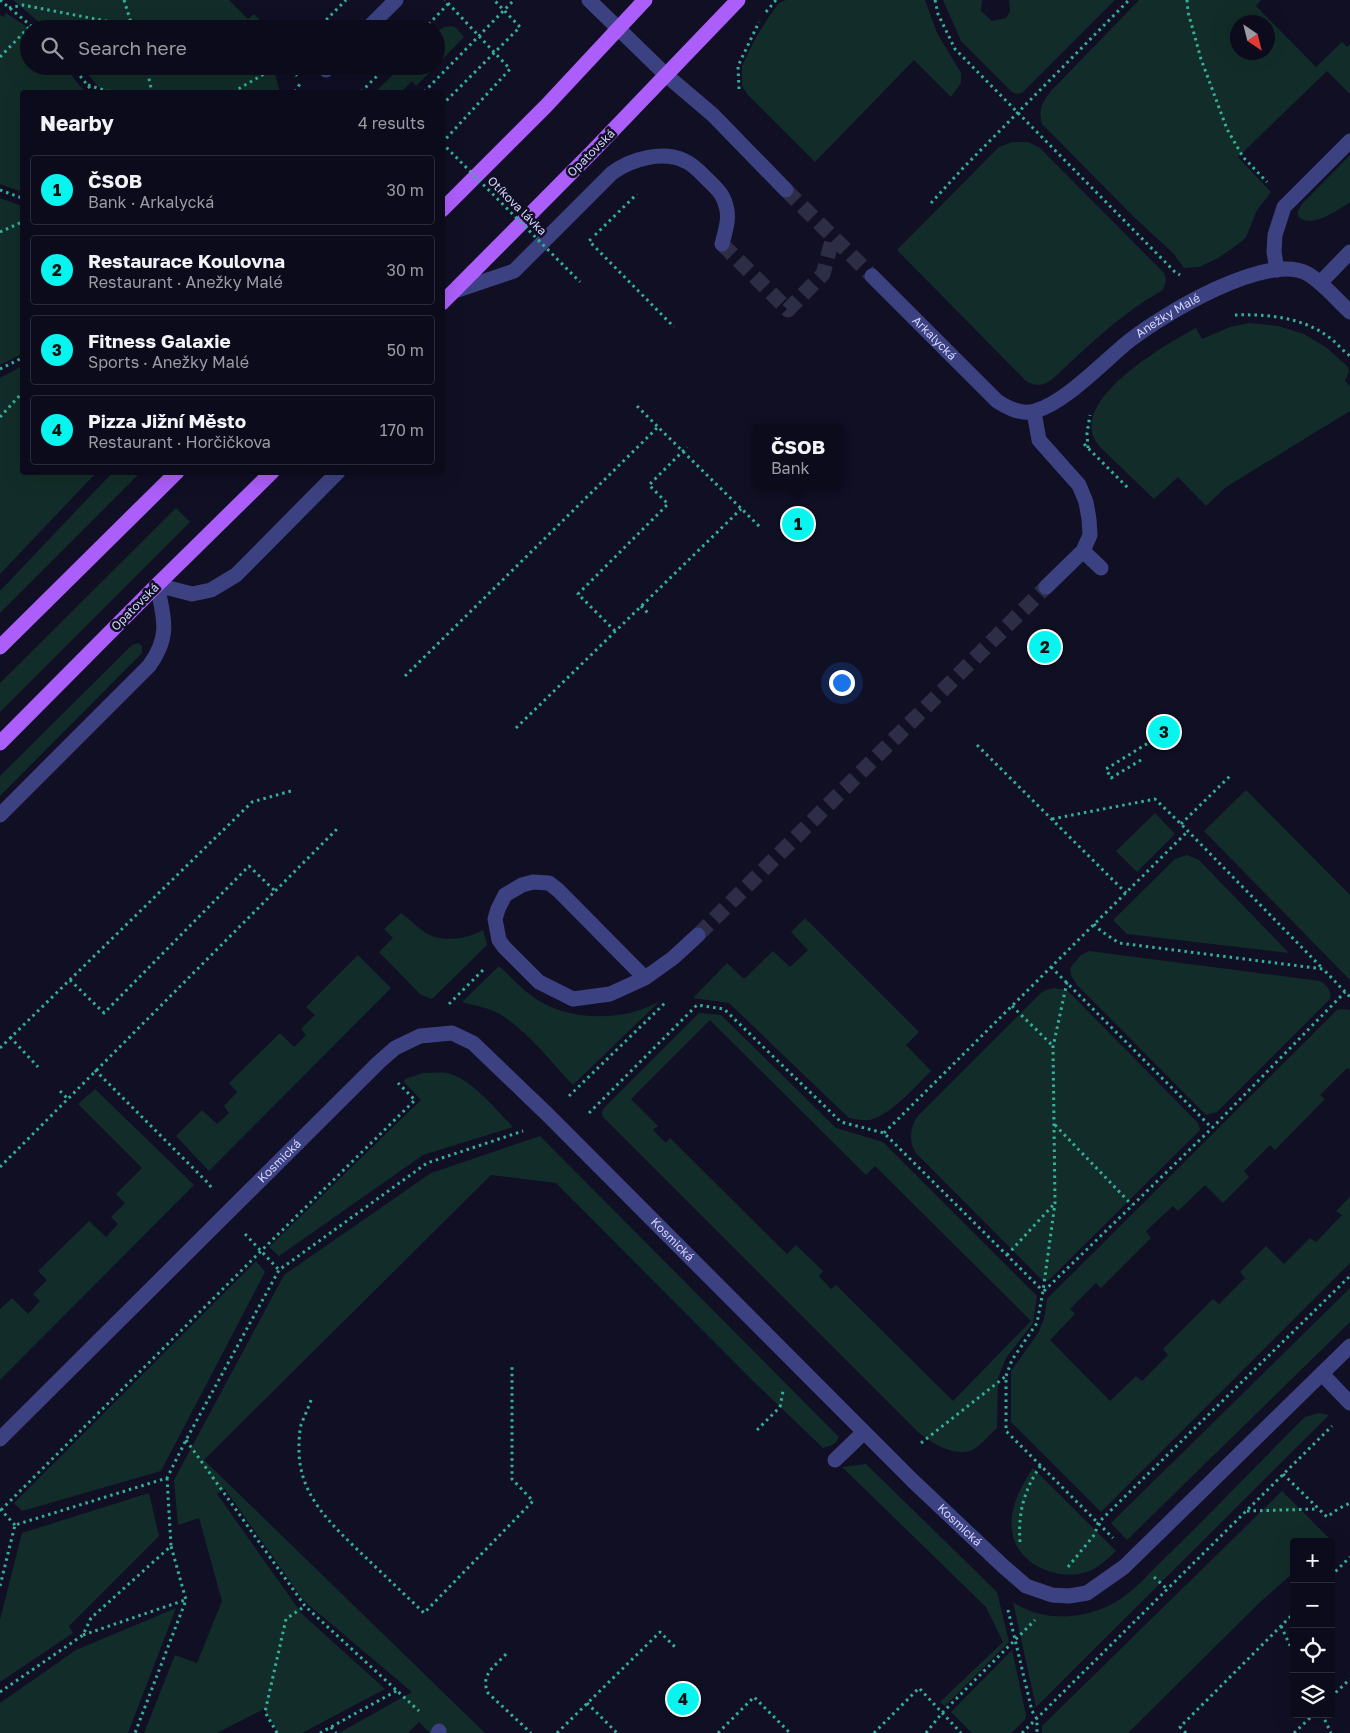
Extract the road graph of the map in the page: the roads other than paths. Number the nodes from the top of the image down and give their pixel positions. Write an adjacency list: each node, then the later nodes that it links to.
1 (396, 0): 5 (street)
2 (589, 0): 6 (street)
3 (645, 0): 6 (main road)
4 (738, 0): 7 (main road, Opatovská)
5 (376, 20)
6 (618, 30): 7 (street); 10 (main road)
7 (666, 75): 9 (street); 16 (main road, Opatovská)
8 (1350, 141): 13 (street)
9 (786, 190)
10 (445, 207)
11 (722, 244): 16 (street)
12 (1350, 252): 15 (street)
13 (1277, 270): 15 (street, Anežky Malé); 19 (street, Anežky Malé)
14 (872, 276): 19 (street, Arkalycká)
15 (1320, 283): 18 (street, Anežky Malé)
16 (455, 291): 17 (main road, Opatovská)
17 (445, 300)
18 (1350, 312)
19 (1034, 412): 23 (street)
20 (174, 475): 27 (main road)
21 (269, 475): 25 (main road, Opatovská)
22 (335, 475): 25 (street)
23 (1082, 551): 24 (street); 26 (street)
24 (1102, 568)
25 (156, 585): 28 (main road, Opatovská); 29 (street)
26 (1046, 587)
27 (0, 647)
28 (0, 743)
29 (0, 815)
30 (698, 935): 31 (street)
31 (645, 978): 31 (street)
32 (1350, 1346): 33 (street, Kosmická)
33 (1322, 1374): 34 (street); 35 (street, Kosmická)
34 (1350, 1403)
35 (864, 1432): 36 (street, Kosmická); 37 (street)
36 (0, 1439)
37 (835, 1460)

